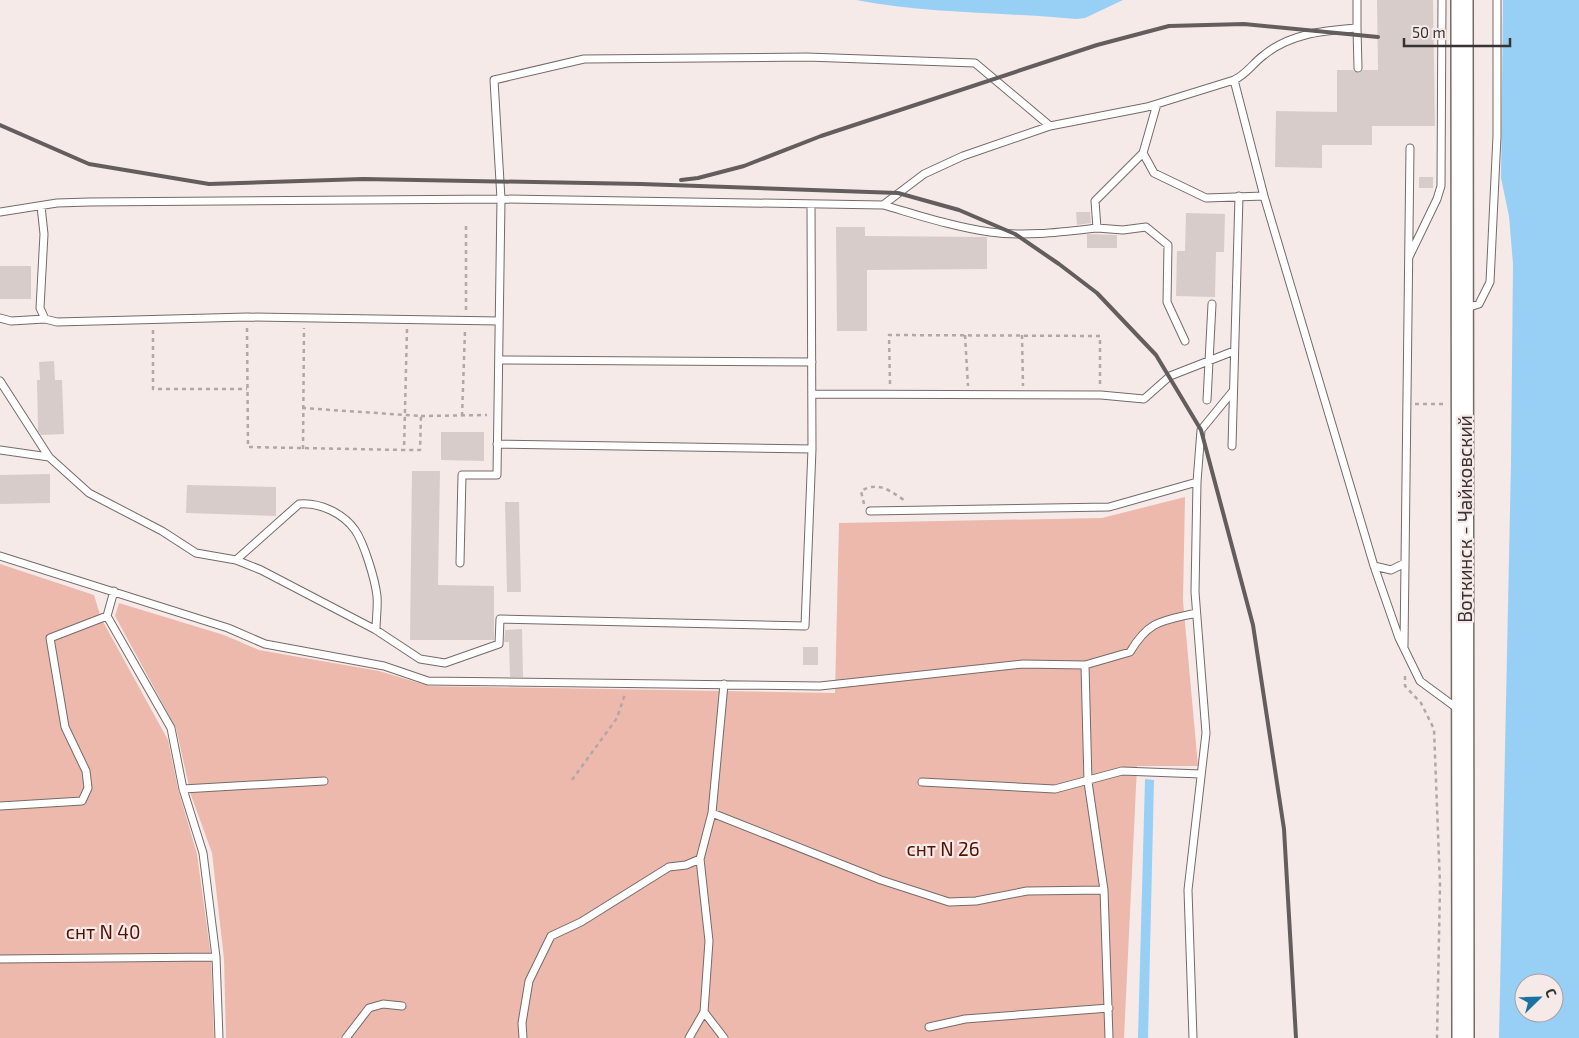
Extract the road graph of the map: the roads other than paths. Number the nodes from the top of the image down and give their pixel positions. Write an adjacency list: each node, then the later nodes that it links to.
1 (1357, 0): 5 (lane)
2 (1442, 0): 20 (lane)
3 (1462, 0): 22 (main road, Воткинск - Чайковский)
4 (1497, 0): 22 (lane)
5 (1357, 28): 6 (lane); 7 (lane)
6 (1358, 68)
7 (1234, 80): 8 (lane); 13 (lane)
8 (1157, 104): 9 (lane); 11 (lane)
9 (1050, 126): 14 (lane); 16 (lane)
10 (1410, 148): 20 (lane)
11 (1143, 153): 12 (lane); 19 (lane)
12 (1239, 196): 13 (lane); 27 (lane)
13 (1264, 196): 46 (lane)
14 (501, 199): 15 (lane); 17 (lane); 25 (lane)
15 (811, 204): 16 (lane); 30 (lane)
16 (883, 205): 19 (lane)
17 (41, 206): 18 (lane); 24 (lane)
18 (0, 212)
19 (1097, 228): 26 (lane)
20 (1408, 259): 45 (lane)
21 (1212, 304): 29 (lane)
22 (1463, 309): 54 (main road, Воткинск - Чайковский)
23 (0, 318): 24 (lane)
24 (45, 318): 25 (lane)
25 (499, 321): 28 (lane)
26 (1185, 341)
27 (1234, 350): 29 (lane); 32 (lane)
28 (499, 360): 30 (lane); 35 (lane)
29 (1210, 361): 33 (lane); 34 (lane)
30 (812, 362): 33 (lane)
31 (0, 381): 39 (lane)
32 (1233, 391): 36 (lane); 40 (lane)
33 (812, 394): 37 (lane)
34 (1206, 400)
35 (497, 444): 37 (lane); 44 (lane)
36 (1232, 446)
37 (812, 449): 50 (lane)
38 (0, 450): 39 (lane)
39 (49, 457): 43 (lane)
40 (1197, 482): 41 (lane); 48 (lane)
41 (870, 511)
42 (0, 556): 47 (lane)
43 (236, 560): 50 (lane); 50 (lane)
44 (460, 563)
45 (1404, 563): 46 (lane); 51 (lane)
46 (1374, 566): 51 (lane)
47 (114, 592): 49 (lane); 53 (lane)
48 (1196, 613): 52 (lane); 55 (lane)
49 (107, 616): 59 (lane); 60 (lane)
50 (376, 630)
51 (1404, 649): 54 (lane)
52 (1085, 665): 53 (lane); 58 (lane)
53 (724, 684): 61 (lane)
54 (1464, 713): 77 (main road, Воткинск - Чайковский)
55 (1201, 774): 58 (lane); 76 (lane)
56 (324, 780): 59 (lane)
57 (922, 782): 58 (lane)
58 (1088, 782): 63 (lane)
59 (183, 789): 64 (lane)
60 (0, 806)
61 (712, 813): 62 (lane); 63 (lane)
62 (700, 859): 68 (lane); 72 (lane)
63 (1104, 890): 67 (lane)
64 (216, 957): 65 (lane); 70 (lane)
65 (0, 959)
66 (402, 1006): 71 (lane)
67 (1109, 1008): 69 (lane); 75 (lane)
68 (704, 1012): 73 (lane); 74 (lane)
69 (929, 1027)
70 (219, 1038)
71 (346, 1038)
72 (523, 1038)
73 (689, 1038)
74 (724, 1038)
75 (1109, 1038)
76 (1193, 1038)
77 (1463, 1038)

